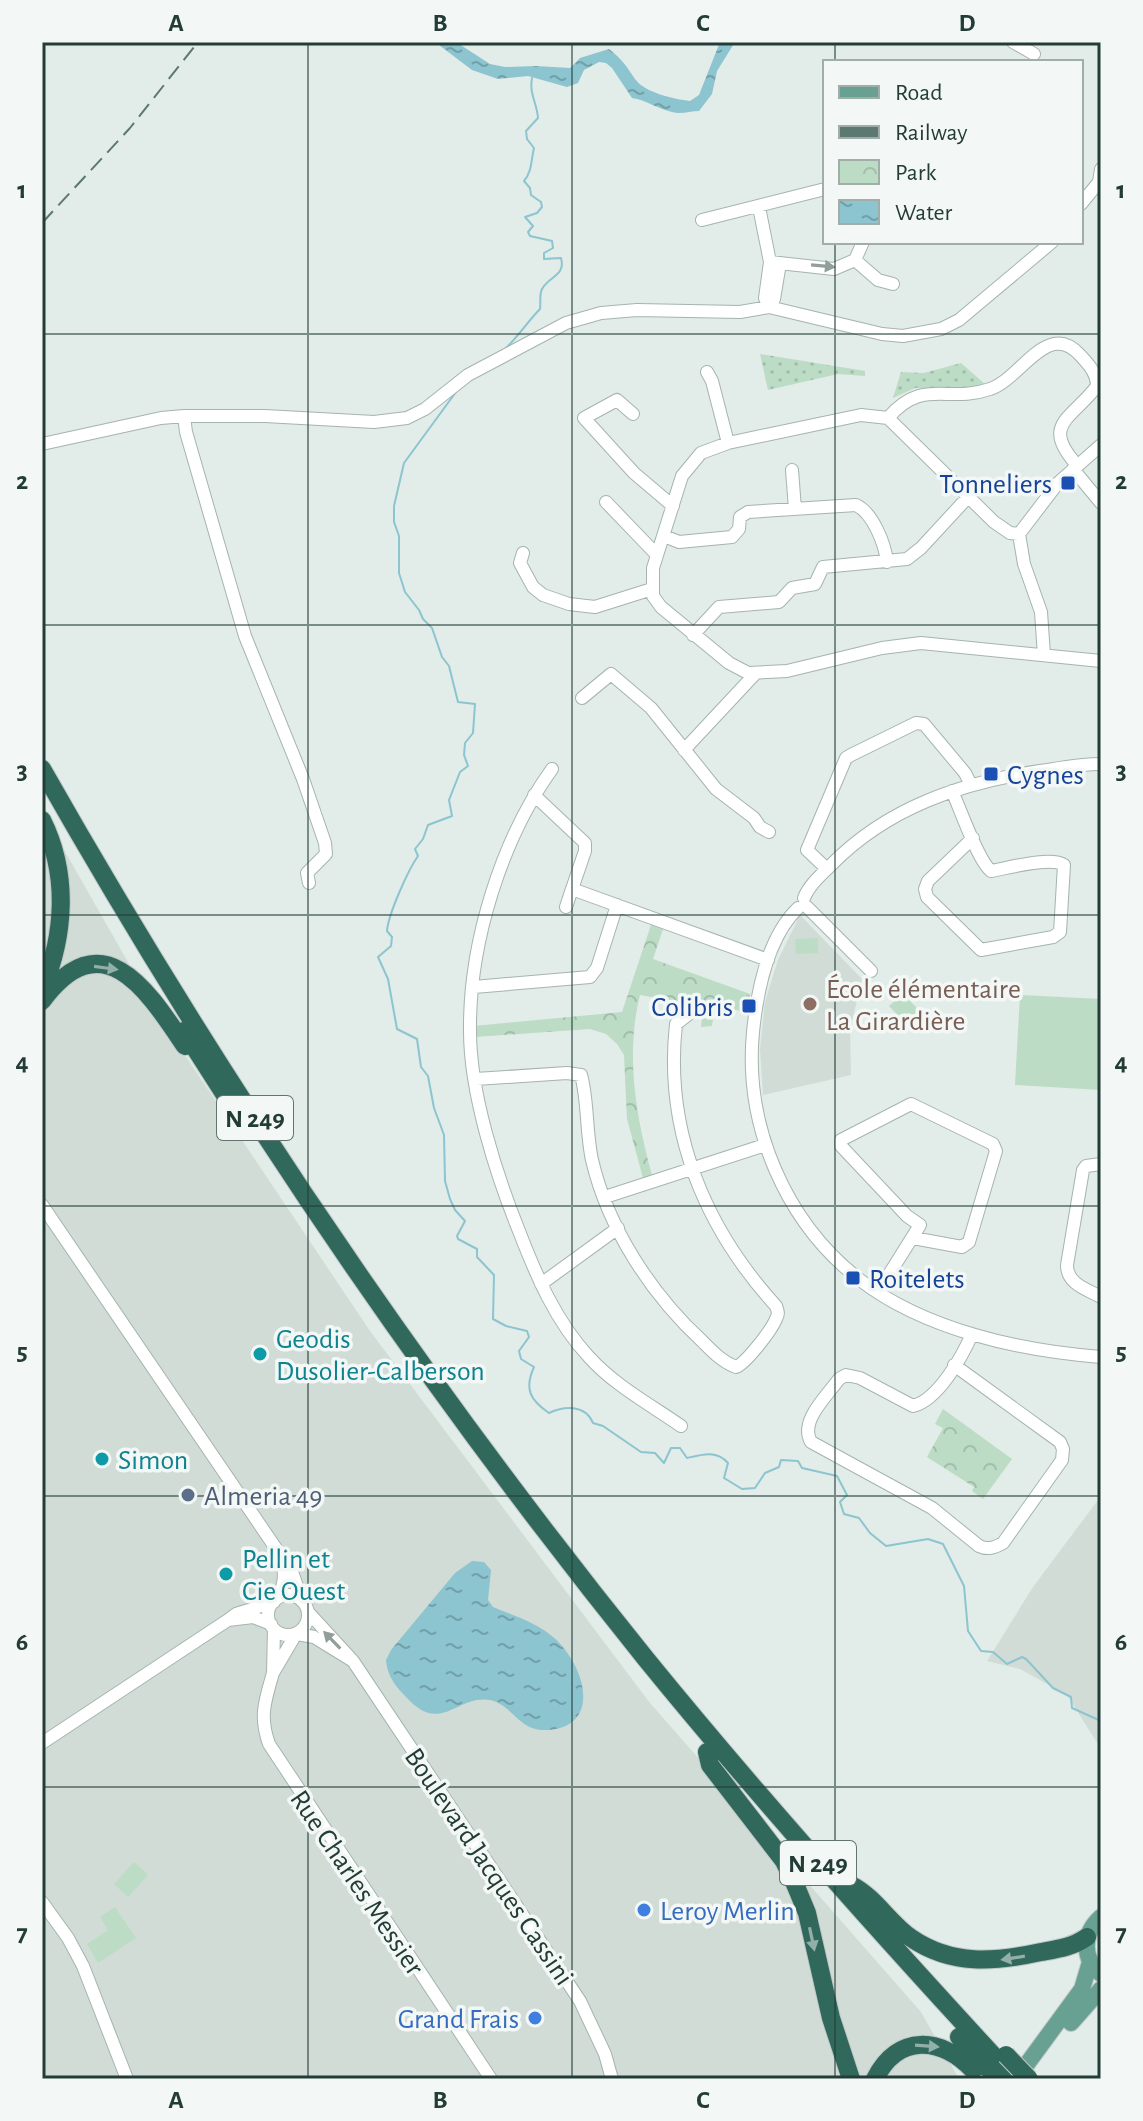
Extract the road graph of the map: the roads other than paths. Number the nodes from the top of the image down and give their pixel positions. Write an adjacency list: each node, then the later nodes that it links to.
1 (1013, 42): 2 (street)
2 (1034, 54)
3 (1100, 178): 5 (street)
4 (823, 190): 6 (street)
5 (1083, 201)
6 (759, 207): 7 (street); 11 (street)
7 (702, 220)
8 (862, 244): 10 (street)
9 (1050, 244): 13 (street)
10 (855, 260): 11 (street, one-way to 10); 12 (street)
11 (775, 263): 13 (street)
12 (893, 284)
13 (769, 307): 16 (street)
14 (707, 372): 18 (street)
15 (633, 414): 26 (street)
16 (184, 416): 19 (street); 51 (street)
17 (888, 418): 18 (street); 21 (street); 23 (street)
18 (728, 443): 26 (street)
19 (42, 444)
20 (1101, 445): 21 (street)
21 (1075, 467): 25 (street); 28 (street)
22 (792, 470): 27 (street)
23 (969, 496): 28 (street); 32 (street)
24 (606, 502): 31 (street)
25 (1101, 503)
26 (673, 506): 29 (street)
27 (795, 509): 29 (street); 32 (street)
28 (1019, 534): 35 (street)
29 (664, 536): 31 (street)
30 (523, 553): 33 (street)
31 (657, 555): 33 (street)
32 (887, 562): 34 (street)
33 (652, 589): 34 (street)
34 (693, 635): 37 (street)
35 (1044, 655): 36 (street); 37 (street)
36 (1101, 661)
37 (752, 674): 39 (street)
38 (582, 698): 39 (street)
39 (682, 746): 48 (street)
40 (1101, 764): 43 (street)
41 (42, 769): 84 (highway, N 249)
42 (552, 769): 46 (street)
43 (971, 785): 44 (street); 50 (street)
44 (952, 791): 49 (street); 50 (street)
45 (42, 794): 62 (highway, N 249)
46 (534, 795): 52 (street); 58 (street)
47 (42, 820): 59 (highway)
48 (769, 832)
49 (973, 838): 49 (street)
50 (827, 869): 53 (street)
51 (309, 883)
52 (572, 889): 54 (street); 55 (street)
53 (803, 904): 56 (street); 57 (street)
54 (617, 905): 56 (street); 58 (street)
55 (566, 907)
56 (768, 960): 64 (street)
57 (871, 971)
58 (474, 987): 63 (street)
59 (42, 990)
60 (42, 1001): 62 (highway, N 249, one-way to 62)
61 (690, 1013): 66 (street)
62 (207, 1068): 88 (highway, N 249)
63 (476, 1079): 67 (street); 71 (street)
64 (765, 1145): 66 (street); 72 (street)
65 (1101, 1164): 73 (street)
66 (691, 1169): 67 (street); 69 (street)
67 (605, 1197): 69 (street)
68 (42, 1205): 78 (street, Boulevard Jacques Cassini)
69 (618, 1228): 71 (street)
70 (913, 1238): 70 (street); 72 (street)
71 (541, 1284): 77 (street)
72 (878, 1292): 74 (street)
73 (1101, 1297)
74 (972, 1334): 75 (street); 76 (street)
75 (1101, 1357)
76 (954, 1365): 76 (street)
77 (681, 1426)
78 (277, 1550): 79 (street, Boulevard Jacques Cassini); 80 (street, Boulevard Jacques Cassini)
79 (276, 1600): 80 (street); 81 (street); 82 (street)
80 (305, 1606): 83 (street); 85 (street, Boulevard Jacques Cassini, one-way to 80)
81 (228, 1620): 82 (street); 87 (street)
82 (272, 1627): 83 (street); 86 (street, Rue Charles Messier)
83 (296, 1634): 85 (street, Boulevard Jacques Cassini); 86 (street, Rue Charles Messier)
84 (644, 1656): 89 (highway, N 249); 95 (highway, N 249)
85 (353, 1661): 98 (street, Boulevard Jacques Cassini)
86 (273, 1673): 97 (street, Rue Charles Messier)
87 (42, 1743)
88 (707, 1752): 95 (highway, N 249); 99 (highway, N 249, one-way to 99)
89 (851, 1885): 92 (highway, N 249, one-way to 89); 95 (highway, N 249)
90 (42, 1902): 96 (street)
91 (1101, 1917): 92 (main road)
92 (1087, 1937): 93 (main road)
93 (1096, 1968): 101 (main road)
94 (1101, 1989): 102 (main road)
95 (995, 2069): 100 (highway, N 249, one-way to 95); 101 (highway, N 249); 102 (highway, N 249, bridge)
96 (127, 2079)
97 (491, 2079)
98 (612, 2079)
99 (851, 2079)
100 (875, 2079)
101 (1016, 2079)
102 (1030, 2079)

